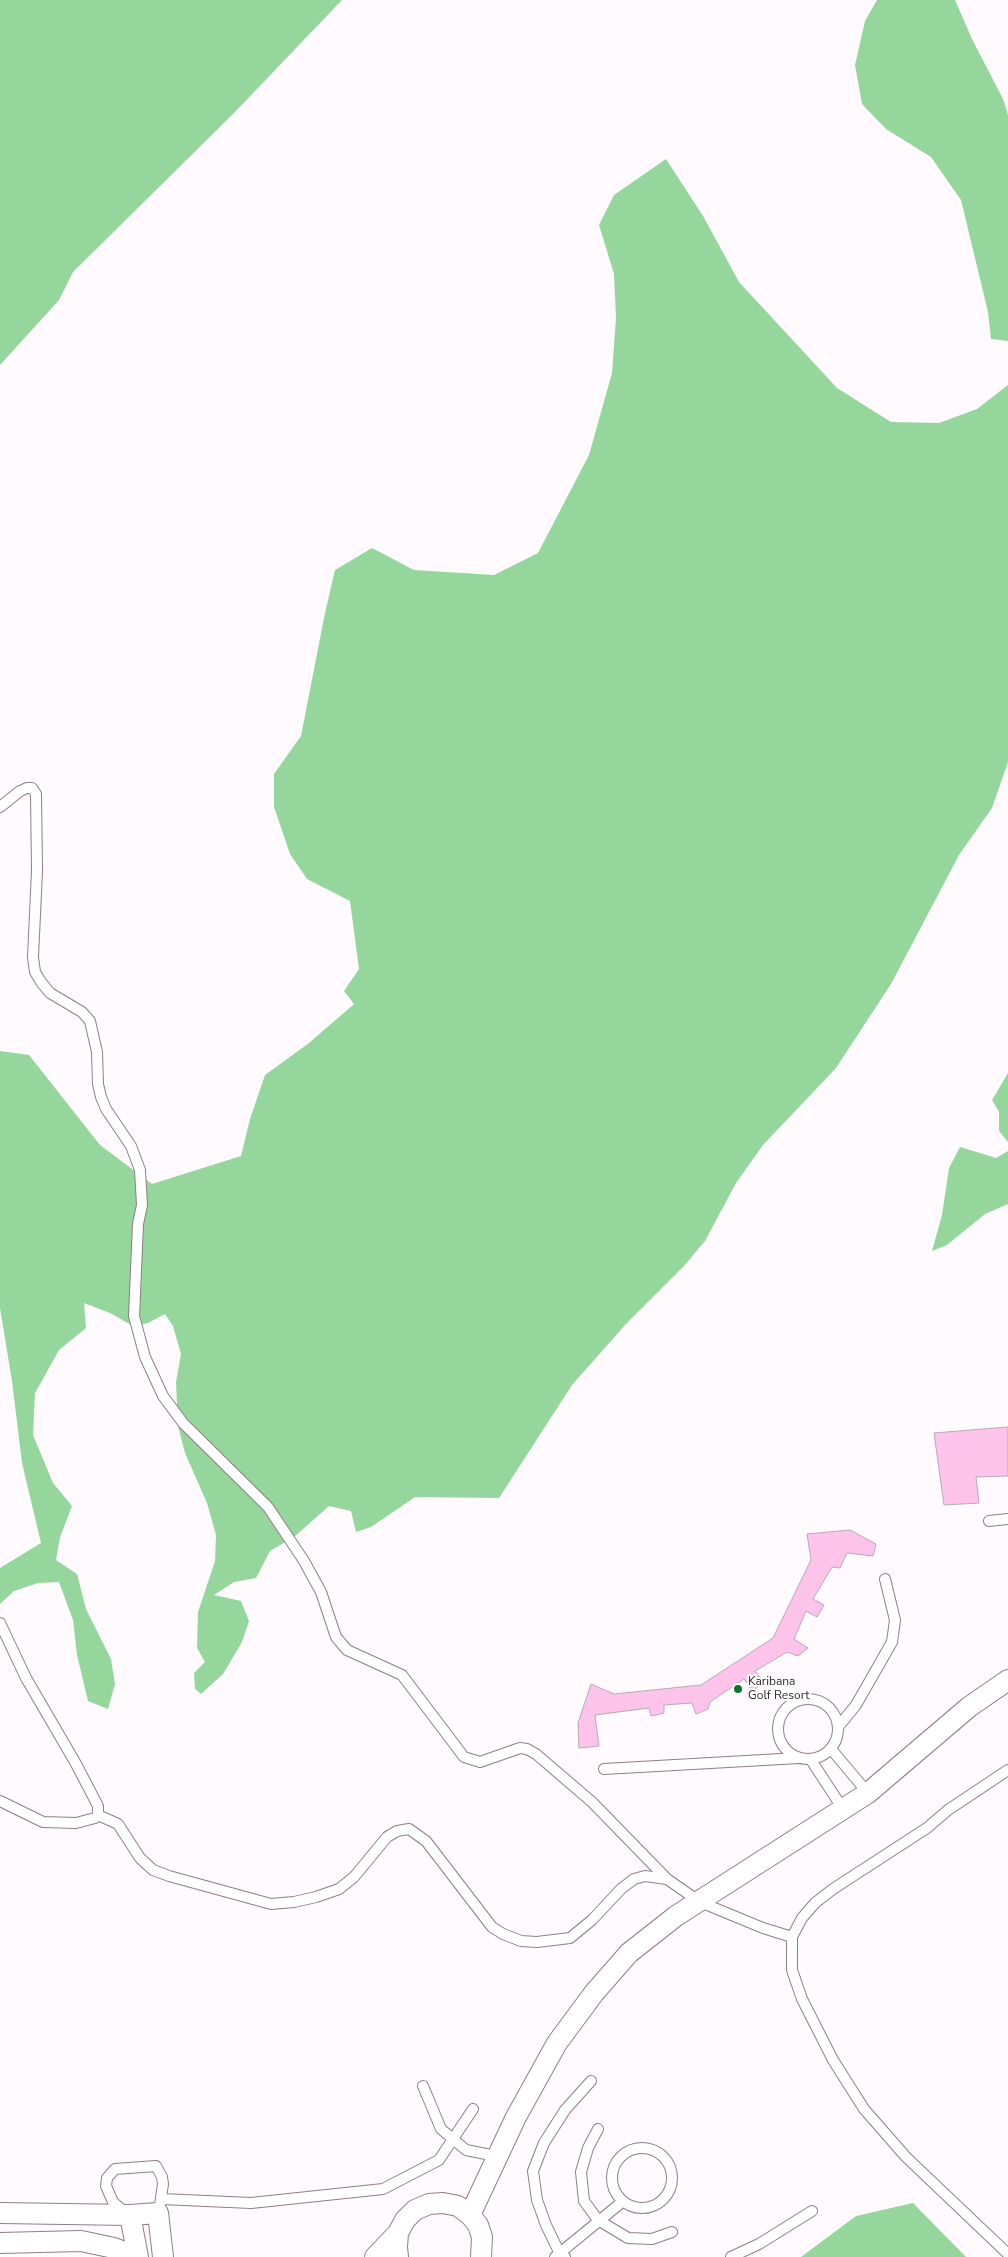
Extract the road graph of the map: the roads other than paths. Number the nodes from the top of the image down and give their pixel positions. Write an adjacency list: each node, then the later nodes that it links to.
1 (0, 806): 17 (lane)
2 (1008, 1519): 3 (lane)
3 (989, 1521)
4 (884, 1579): 7 (lane)
5 (0, 1623): 16 (lane)
6 (1008, 1680): 13 (street)
7 (838, 1727): 8 (lane); 9 (lane)
8 (831, 1749): 10 (lane); 13 (lane)
9 (799, 1758): 10 (lane); 11 (lane)
10 (811, 1760): 15 (lane)
11 (604, 1769)
12 (1008, 1770): 19 (lane)
13 (868, 1793): 15 (street)
14 (0, 1801): 16 (lane)
15 (843, 1810): 18 (street)
16 (98, 1814): 17 (lane)
17 (667, 1879): 18 (lane)
18 (700, 1902): 19 (lane); 25 (street)
19 (792, 1937): 36 (lane)
20 (591, 2081): 37 (lane)
21 (423, 2086): 24 (lane)
22 (473, 2109): 24 (lane)
23 (598, 2129): 32 (lane)
24 (454, 2139): 25 (lane); 27 (lane)
25 (496, 2156): 31 (street)
26 (622, 2202): 26 (lane); 32 (lane)
27 (160, 2206): 30 (street); 30 (lane); 39 (street)
28 (812, 2211): 43 (lane)
29 (0, 2213): 30 (street)
30 (130, 2215): 38 (street)
31 (470, 2215): 34 (street); 42 (street)
32 (598, 2220): 33 (lane); 37 (lane)
33 (672, 2232)
34 (398, 2233): 40 (street); 41 (street)
35 (0, 2243): 38 (street)
36 (1008, 2254)
37 (560, 2256)
38 (137, 2257)
39 (163, 2257)
40 (374, 2257)
41 (398, 2257)
42 (481, 2257)
43 (731, 2257)

